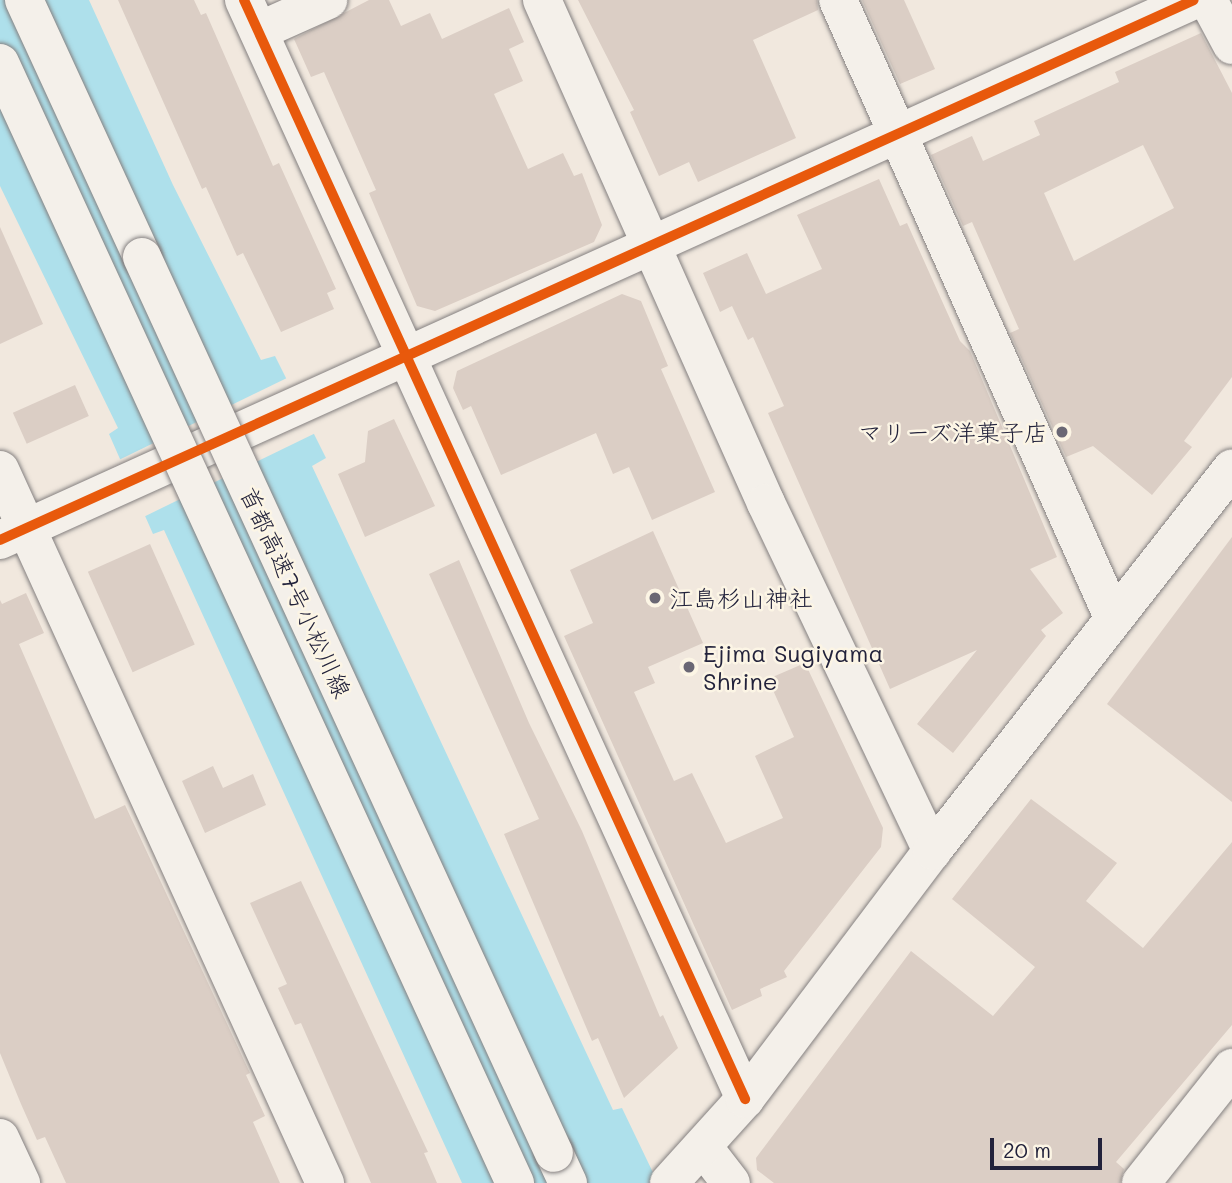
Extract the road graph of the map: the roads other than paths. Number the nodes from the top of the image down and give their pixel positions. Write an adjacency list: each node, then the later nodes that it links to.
1 (24, 0): 25 (main road, 首都高速7号小松川線, bridge)
2 (328, 0): 7 (main road)
3 (542, 0): 11 (main road)
4 (838, 0): 10 (main road)
5 (1194, 0): 10 (main road)
6 (1208, 0): 8 (main road)
7 (251, 16): 12 (main road)
8 (1232, 45)
9 (0, 63): 24 (main road, 首都高速7号小松川線, bridge)
10 (897, 133): 11 (main road); 16 (main road)
11 (655, 247): 12 (main road); 17 (main road)
12 (408, 358): 15 (main road, bridge); 19 (main road)
13 (1232, 469): 16 (main road)
14 (0, 470): 15 (main road)
15 (13, 534): 23 (main road)
16 (1114, 617): 17 (main road)
17 (932, 851): 19 (main road)
18 (1232, 1068): 28 (main road)
19 (745, 1099): 21 (main road)
20 (0, 1138): 22 (main road)
21 (704, 1148): 26 (main road); 27 (main road)
22 (21, 1183)
23 (325, 1183)
24 (515, 1183)
25 (568, 1183)
26 (669, 1183)
27 (731, 1183)
28 (1141, 1183)

